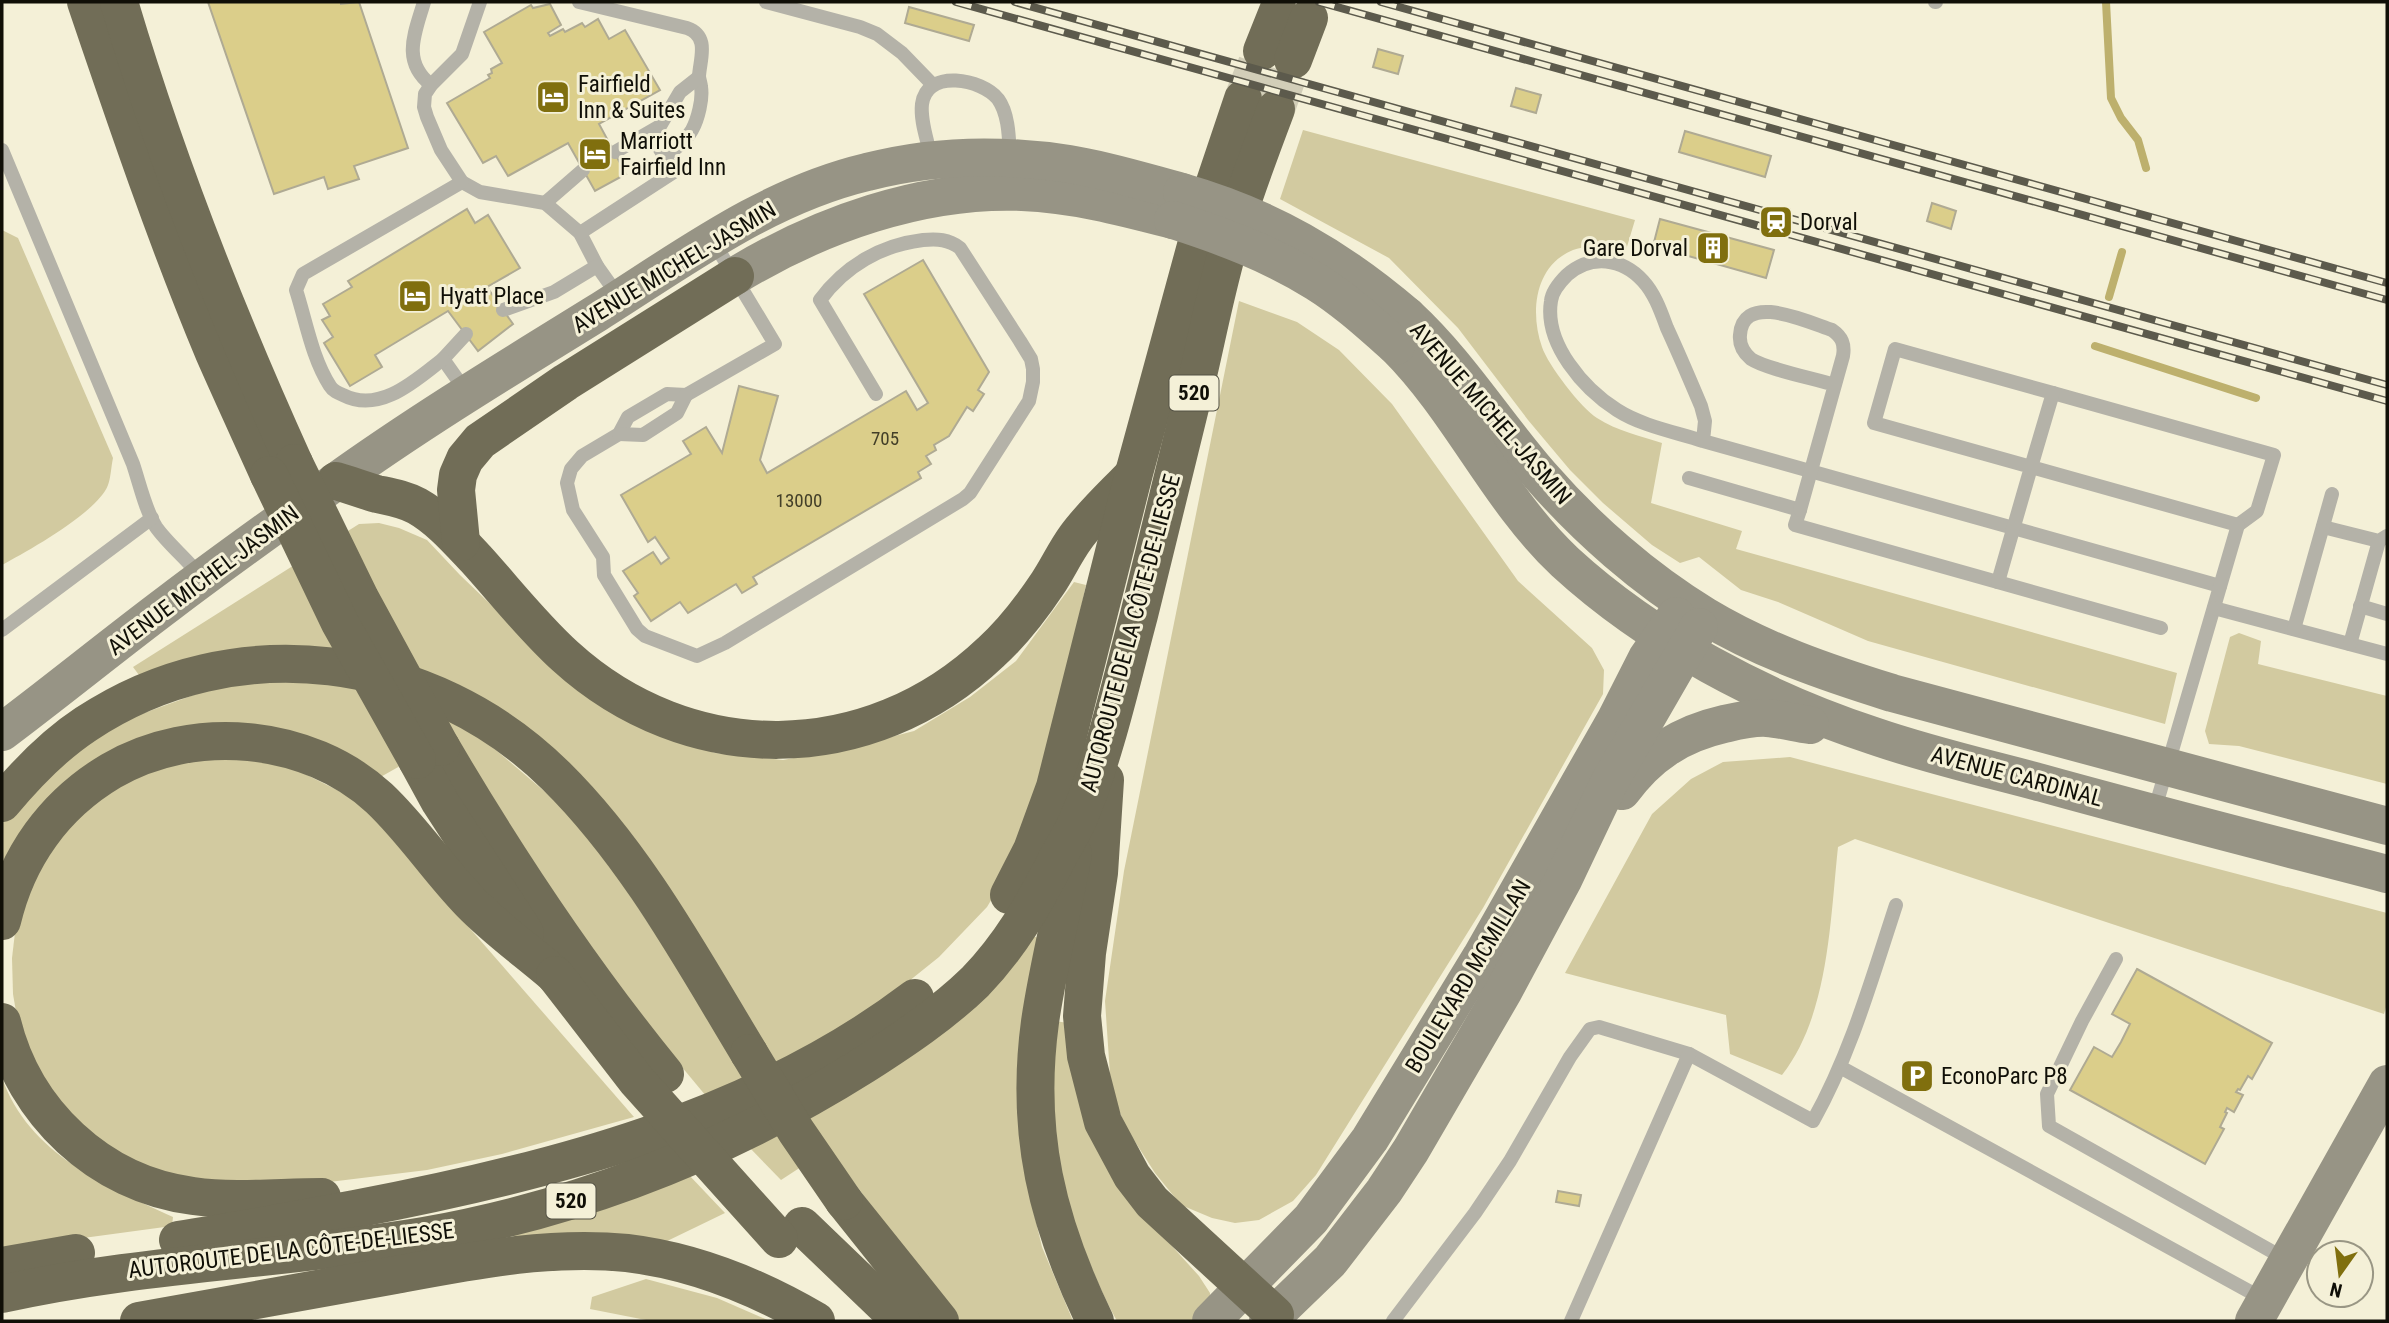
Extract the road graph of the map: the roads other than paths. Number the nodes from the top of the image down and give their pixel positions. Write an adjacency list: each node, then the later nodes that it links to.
1 (424, 2): 9 (lane)
2 (480, 2): 9 (lane)
3 (579, 2): 8 (lane)
4 (766, 2): 10 (lane)
5 (97, 3): 66 (highway, bridge)
6 (1293, 15): 7 (highway)
7 (1278, 56)
8 (699, 77): 11 (lane); 14 (lane)
9 (431, 85): 18 (lane)
10 (933, 86): 15 (lane); 16 (lane)
11 (650, 133): 13 (lane); 14 (lane)
12 (2, 149): 44 (lane)
13 (615, 152)
14 (664, 156): 21 (lane)
15 (1011, 158): 16 (main road, AVENUE MICHEL-JASMIN); 20 (main road, AVENUE MICHEL-JASMIN)
16 (931, 160): 22 (main road, AVENUE MICHEL-JASMIN)
17 (583, 170): 19 (lane)
18 (462, 182): 19 (lane); 29 (lane)
19 (545, 203): 21 (lane)
20 (1177, 206): 24 (main road, AVENUE MICHEL-JASMIN); 27 (main road, AVENUE MICHEL-JASMIN, bridge)
21 (580, 233): 23 (lane)
22 (713, 239): 24 (lane); 25 (main road, AVENUE MICHEL-JASMIN)
23 (597, 266): 25 (lane); 26 (lane)
24 (735, 276): 34 (lane); 49 (highway)
25 (620, 299): 32 (main road, AVENUE MICHEL-JASMIN)
26 (503, 310)
27 (1402, 331): 55 (main road, AVENUE MICHEL-JASMIN); 60 (main road, AVENUE MICHEL-JASMIN)
28 (466, 334): 29 (lane)
29 (443, 359): 32 (lane)
30 (1835, 385): 30 (lane); 38 (lane)
31 (2053, 393): 37 (lane); 37 (lane); 45 (lane)
32 (467, 394): 41 (main road, AVENUE MICHEL-JASMIN)
33 (876, 394): 35 (lane)
34 (686, 395): 35 (lane); 35 (lane)
35 (619, 434)
36 (1703, 440): 36 (lane); 38 (lane)
37 (2031, 468): 45 (lane); 46 (lane)
38 (1811, 470): 43 (lane); 46 (lane)
39 (1134, 473): 49 (highway); 63 (highway, AUTOROUTE DE LA CÔTE-DE-LIESSE / 520); 82 (highway, AUTOROUTE DE LA CÔTE-DE-LIESSE / 520)
40 (1689, 478): 43 (lane)
41 (336, 481): 49 (highway); 50 (main road, AVENUE MICHEL-JASMIN)
42 (2332, 494): 47 (lane)
43 (1800, 510): 51 (lane)
44 (152, 518): 50 (lane); 59 (lane)
45 (2238, 525): 52 (lane)
46 (2013, 527): 51 (lane); 52 (lane)
47 (2323, 527): 48 (lane); 58 (lane)
48 (2383, 539): 53 (lane)
49 (461, 542)
50 (202, 579): 64 (main road, AVENUE MICHEL-JASMIN)
51 (1998, 582): 57 (lane)
52 (2220, 586): 54 (lane)
53 (2361, 606): 56 (lane); 61 (lane)
54 (2214, 608): 58 (lane); 67 (lane)
55 (1695, 609): 60 (main road, BOULEVARD MCMILLAN); 67 (main road, AVENUE CARDINAL)
56 (2387, 614)
57 (2161, 628)
58 (2294, 629): 61 (lane)
59 (2, 630)
60 (1674, 642): 65 (main road, AVENUE CARDINAL); 73 (main road, BOULEVARD MCMILLAN); 86 (main road, BOULEVARD MCMILLAN)
61 (2350, 644): 62 (lane)
62 (2387, 653)
63 (1109, 730): 70 (highway, AUTOROUTE DE LA CÔTE-DE-LIESSE / 520); 86 (highway)
64 (2, 732)
65 (1873, 736): 69 (main road, AVENUE CARDINAL); 73 (main road)
66 (429, 753): 77 (highway); 83 (highway)
67 (2167, 768): 69 (lane); 71 (main road, AVENUE CARDINAL)
68 (2, 803): 94 (highway, bridge)
69 (2154, 814): 72 (main road, AVENUE CARDINAL)
70 (1079, 817): 87 (highway, AUTOROUTE DE LA CÔTE-DE-LIESSE / 520); 95 (highway)
71 (2387, 826)
72 (2387, 874)
73 (1563, 880): 89 (main road, BOULEVARD MCMILLAN)
74 (1896, 905): 80 (lane)
75 (2, 921): 77 (highway)
76 (2116, 959): 84 (lane)
77 (555, 975): 83 (highway, bridge)
78 (2, 1022): 82 (highway)
79 (1689, 1054): 80 (lane); 97 (lane); 98 (lane)
80 (1840, 1067): 88 (lane)
81 (2387, 1084): 84 (main road)
82 (422, 1196): 85 (highway, AUTOROUTE DE LA CÔTE-DE-LIESSE / 520)
83 (791, 1233): 92 (highway); 93 (highway)
84 (2288, 1261): 88 (main road)
85 (2, 1266)
86 (1246, 1287): 89 (highway); 96 (main road, BOULEVARD MCMILLAN)
87 (2, 1294)
88 (2260, 1311)
89 (1275, 1319)
90 (139, 1321): 91 (highway)
91 (816, 1321)
92 (863, 1321)
93 (901, 1321)
94 (940, 1321)
95 (1096, 1321)
96 (1211, 1321)
97 (1393, 1321)
98 (1571, 1321)

